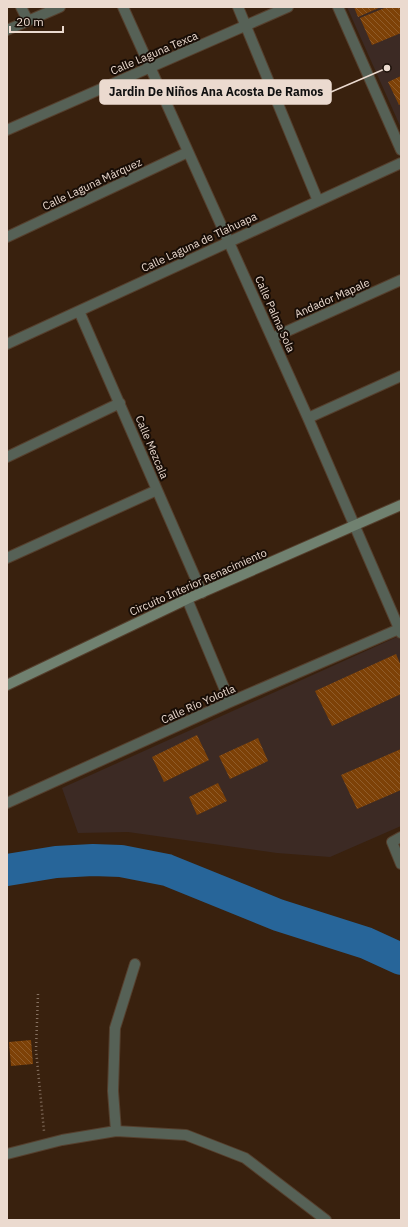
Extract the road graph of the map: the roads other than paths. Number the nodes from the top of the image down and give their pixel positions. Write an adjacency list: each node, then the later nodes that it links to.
1 (21, 7): 7 (street)
2 (60, 7): 7 (street)
3 (123, 7): 10 (street, Calle Palma Sola)
4 (238, 7): 8 (street)
5 (288, 7): 8 (street, Calle Laguna Texca)
6 (338, 7): 12 (street)
7 (28, 21): 9 (street)
8 (248, 26): 10 (street, Calle Laguna Texca); 15 (street)
9 (7, 30)
10 (150, 67): 11 (street, Calle Laguna Texca); 13 (street, Calle Palma Sola)
11 (7, 130)
12 (401, 150)
13 (188, 152): 16 (street, Calle Laguna Márquez); 17 (street, Calle Palma Sola)
14 (401, 163): 15 (street, Calle Laguna de Tlahuapa)
15 (318, 201): 17 (street, Calle Laguna de Tlahuapa)
16 (7, 237)
17 (229, 241): 19 (street, Calle Laguna de Tlahuapa); 20 (street, Calle Palma Sola)
18 (401, 280): 20 (street, Andador Mapale)
19 (79, 311): 21 (street, Calle Laguna de Tlahuapa); 23 (street, Calle Mezcala)
20 (272, 338): 24 (street, Calle Palma Sola)
21 (7, 344)
22 (401, 376): 24 (street)
23 (120, 404): 25 (street); 26 (street, Calle Mezcala)
24 (308, 418): 28 (street, Calle Palma Sola)
25 (7, 457)
26 (157, 490): 29 (street); 30 (street, Calle Mezcala)
27 (401, 505): 28 (main road, Circuito Interior Renacimiento)
28 (355, 525): 30 (main road, Circuito Interior Renacimiento); 32 (street, Calle Palma Sola)
29 (7, 558)
30 (202, 593): 31 (main road, Circuito Interior Renacimiento)
31 (187, 599): 33 (main road, Circuito Interior Renacimiento); 34 (street)
32 (400, 631): 34 (street, Calle Río Yolotla)
33 (7, 685)
34 (230, 702): 35 (street, Calle Río Yolotla)
35 (7, 803)
36 (401, 837): 37 (street)
37 (401, 864)
38 (135, 964): 39 (street)
39 (116, 1131): 40 (street); 41 (street)
40 (7, 1154)
41 (326, 1220)

